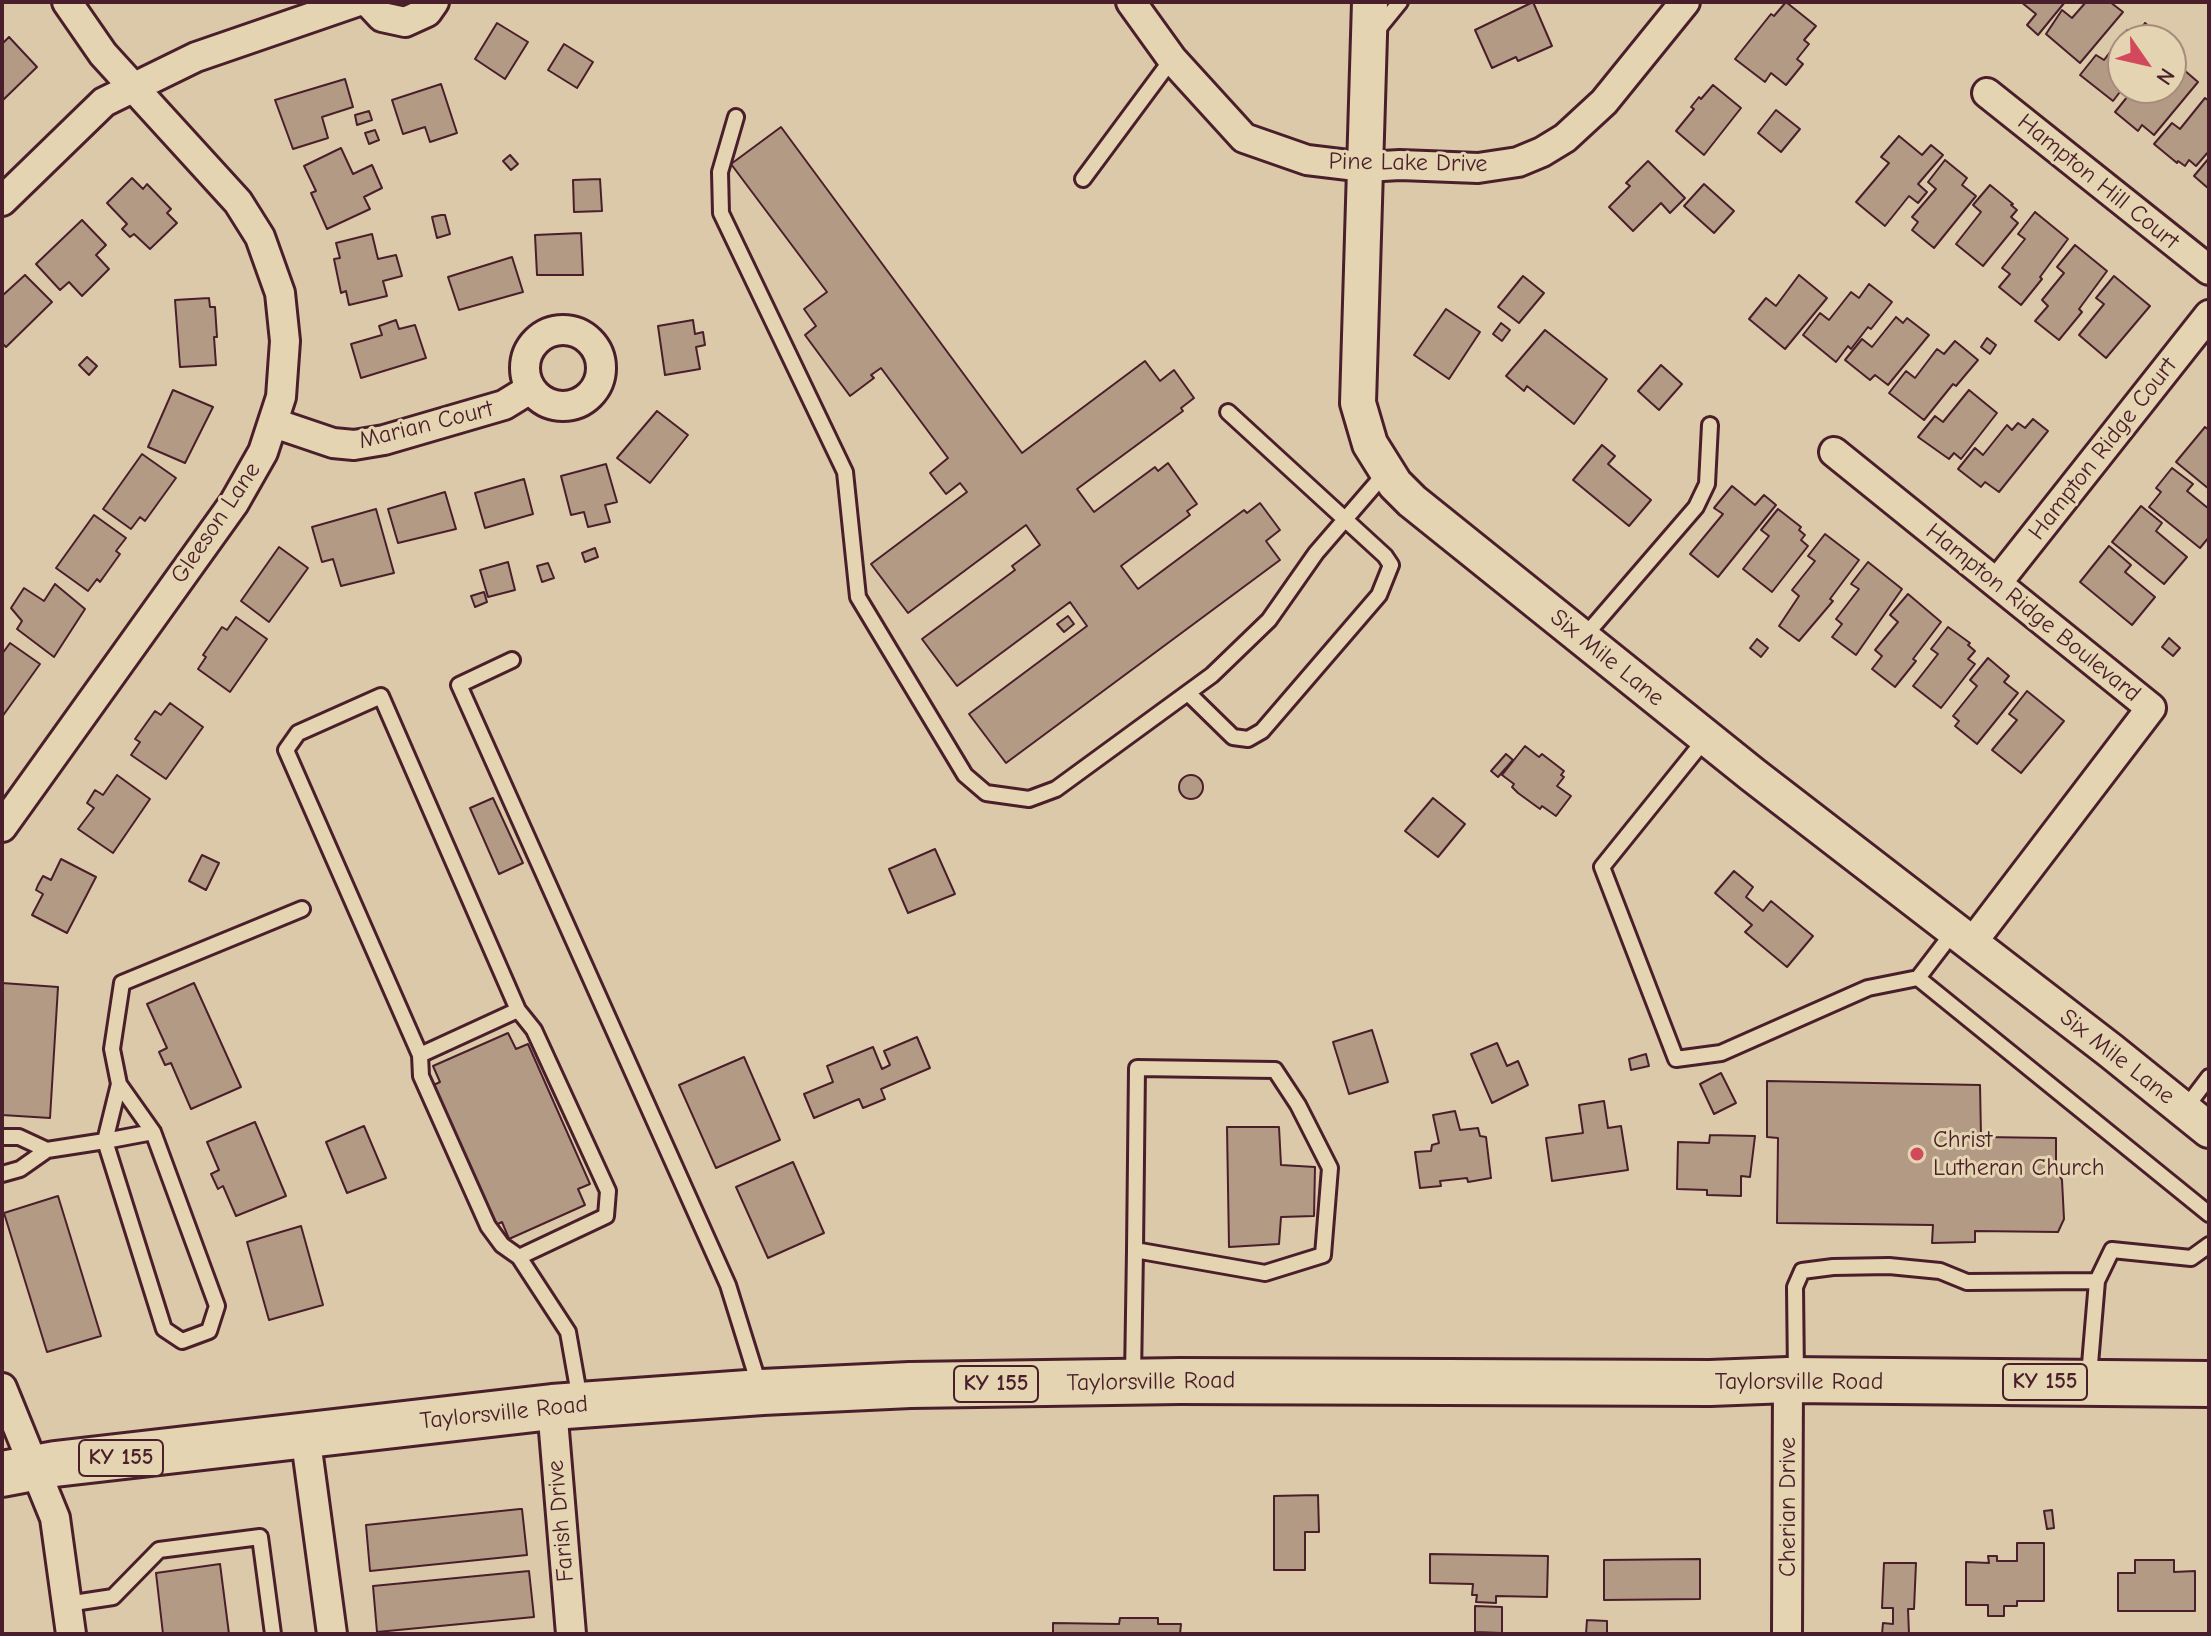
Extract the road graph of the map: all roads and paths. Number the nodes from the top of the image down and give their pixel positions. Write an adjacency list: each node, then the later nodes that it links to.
1 (67, 2): 11 (street, Gleeson Lane)
2 (356, 2): 11 (street)
3 (368, 2): 4 (street)
4 (434, 2)
5 (1131, 2): 10 (street, Pine Lake Drive)
6 (1370, 2): 9 (street, Six Mile Lane)
7 (1400, 2): 9 (lane)
8 (1685, 2): 14 (street, Pine Lake Drive)
9 (1369, 41): 14 (street, Six Mile Lane)
10 (1172, 59): 14 (street, Pine Lake Drive); 15 (lane)
11 (133, 88): 16 (street); 21 (street, Gleeson Lane)
12 (1987, 93): 17 (street, Hampton Hill Court)
13 (736, 117): 29 (lane)
14 (1365, 167): 24 (street, Six Mile Lane)
15 (1083, 179)
16 (2, 201)
17 (2209, 270)
18 (2209, 315): 26 (street, Hampton Ridge Court)
19 (530, 389): 21 (street, Marian Court)
20 (1228, 412): 25 (lane)
21 (274, 423): 31 (street, Gleeson Lane)
22 (1710, 425): 27 (lane)
23 (1834, 452): 26 (street, Hampton Ridge Boulevard)
24 (1386, 472): 25 (lane); 27 (street, Six Mile Lane)
25 (1345, 519): 29 (lane); 29 (lane)
26 (1997, 583): 33 (street, Hampton Ridge Boulevard)
27 (1583, 638): 30 (street, Six Mile Lane)
28 (512, 660): 55 (lane)
29 (1188, 693)
30 (1707, 738): 33 (street, Six Mile Lane); 34 (lane)
31 (2, 827)
32 (302, 909): 38 (lane)
33 (1963, 937): 34 (lane); 39 (street, Six Mile Lane)
34 (1918, 978): 45 (lane)
35 (518, 1010): 36 (lane); 36 (lane); 48 (lane)
36 (420, 1055): 48 (lane)
37 (2209, 1077): 39 (lane)
38 (119, 1084): 40 (lane); 42 (lane)
39 (2197, 1120)
40 (153, 1132): 42 (lane); 42 (lane)
41 (2, 1137): 43 (lane)
42 (105, 1141): 43 (lane)
43 (47, 1150): 44 (lane)
44 (2, 1174)
45 (2209, 1214)
46 (2209, 1245): 49 (lane)
47 (1135, 1250): 47 (lane); 51 (lane)
48 (519, 1257): 56 (lane)
49 (2097, 1281): 50 (lane); 52 (lane)
50 (1792, 1381): 51 (main road, Taylorsville Road / KY 155); 52 (main road, Taylorsville Road / KY 155); 64 (street, Cherian Drive)
51 (1133, 1382): 55 (main road, Taylorsville Road / KY 155)
52 (2089, 1383): 53 (main road, Taylorsville Road / KY 155)
53 (2209, 1384)
54 (2, 1388): 58 (street)
55 (762, 1392): 56 (main road, Taylorsville Road / KY 155)
56 (566, 1406): 57 (main road, Taylorsville Road / KY 155); 63 (street, Farish Drive)
57 (305, 1434): 58 (main road, Taylorsville Road / KY 155); 62 (street)
58 (18, 1471): 59 (street)
59 (67, 1604): 60 (street); 61 (lane)
60 (71, 1634)
61 (273, 1634)
62 (332, 1634)
63 (571, 1634)
64 (1787, 1634)

